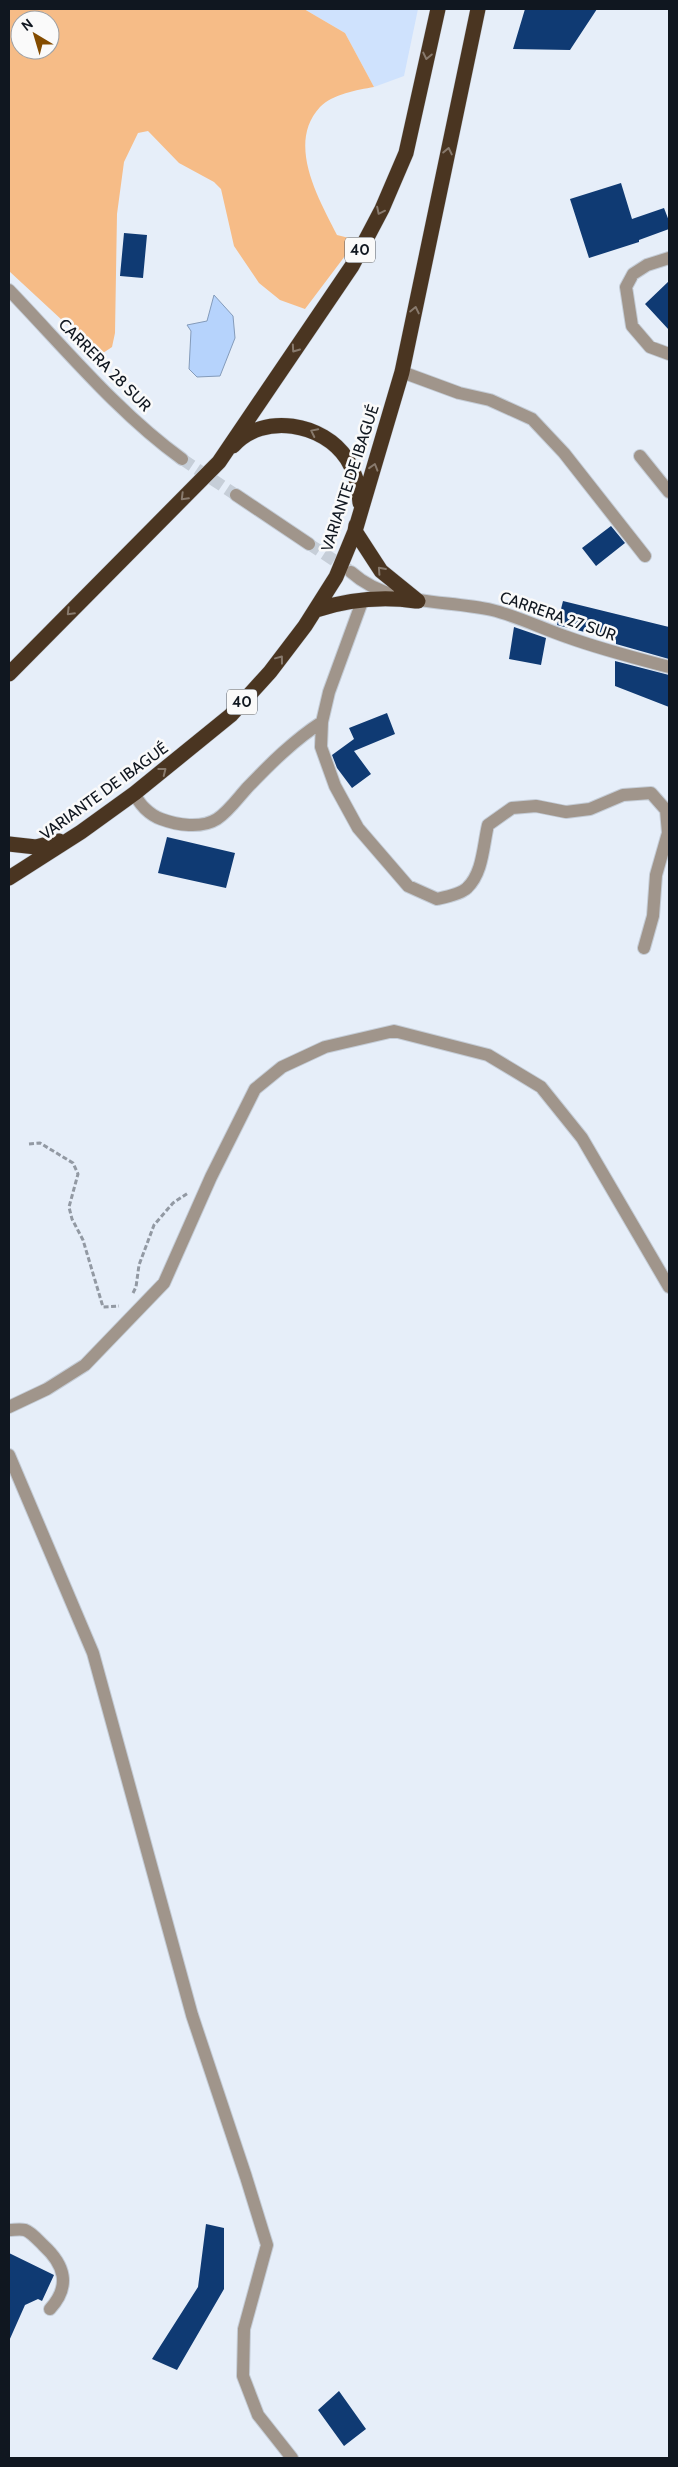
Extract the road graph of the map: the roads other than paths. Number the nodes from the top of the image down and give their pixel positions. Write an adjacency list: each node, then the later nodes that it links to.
1 (438, 9): 9 (highway, 40, one-way to 9)
2 (478, 9): 6 (highway, VARIANTE DE IBAGUÉ / 40, one-way to 2)
3 (669, 258): 5 (street)
4 (9, 290): 8 (street, CARRERA 28 SUR)
5 (669, 354)
6 (402, 372): 12 (highway, VARIANTE DE IBAGUÉ / 40, one-way to 6); 14 (street)
7 (640, 456): 10 (street)
8 (182, 459)
9 (219, 462): 12 (highway, one-way to 9); 20 (highway, 40, one-way to 20)
10 (669, 492)
11 (236, 495): 13 (street)
12 (355, 531): 17 (highway, one-way to 12); 18 (highway, VARIANTE DE IBAGUÉ / 40)
13 (310, 544)
14 (645, 556)
15 (351, 572): 17 (street, CARRERA 27 SUR)
16 (363, 599): 17 (highway); 18 (highway); 21 (street)
17 (418, 601): 19 (street, CARRERA 27 SUR)
18 (316, 610): 22 (highway, VARIANTE DE IBAGUÉ / 40, one-way to 18)
19 (669, 667)
20 (9, 674)
21 (322, 722): 22 (street); 26 (street)
22 (135, 793): 23 (highway, VARIANTE DE IBAGUÉ / 40)
23 (81, 832): 24 (highway); 25 (highway, VARIANTE DE IBAGUÉ / 40)
24 (9, 844)
25 (9, 878)
26 (644, 948)
27 (669, 1286): 28 (street)
28 (9, 1407)
29 (9, 1455): 32 (street)
30 (9, 2230): 31 (street)
31 (50, 2309)
32 (292, 2458)

